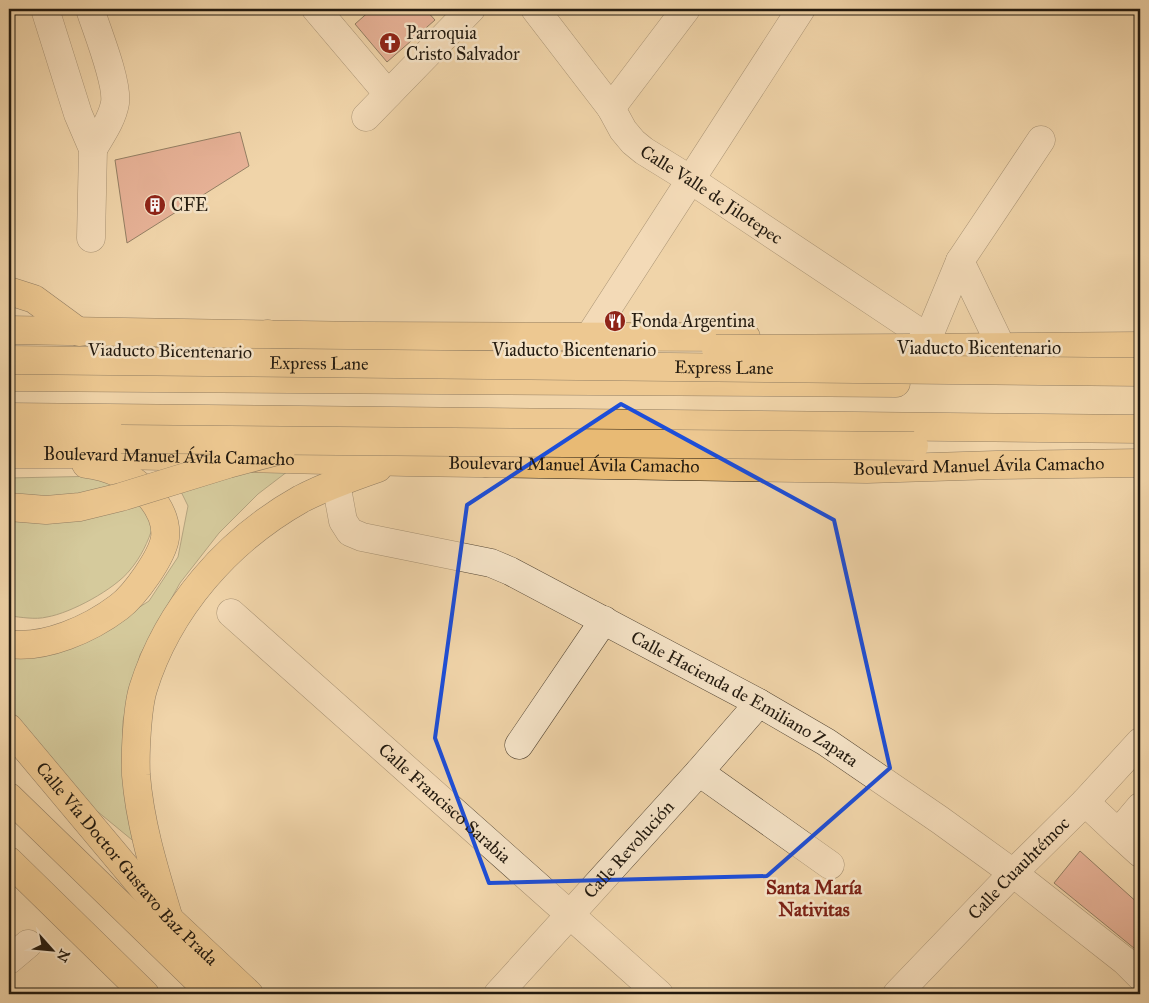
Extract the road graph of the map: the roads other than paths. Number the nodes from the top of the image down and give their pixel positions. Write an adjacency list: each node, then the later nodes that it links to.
1 (45, 9): 12 (street)
2 (90, 9): 12 (street)
3 (316, 9): 8 (street)
4 (471, 9): 8 (street)
5 (535, 9): 9 (street, Calle Valle de Jilotepec)
6 (686, 9): 9 (street)
7 (801, 9): 13 (street)
8 (388, 94): 10 (street)
9 (612, 108): 13 (street, Calle Valle de Jilotepec)
10 (366, 117)
11 (1041, 140): 15 (street)
12 (93, 149): 14 (street)
13 (691, 180): 21 (street); 22 (street, Calle Valle de Jilotepec)
14 (91, 238)
15 (960, 261): 22 (street); 23 (street)
16 (9, 291): 18 (main road)
17 (9, 330): 18 (main road)
18 (79, 332): 19 (main road)
19 (268, 334): 21 (main road); 29 (main road)
20 (1140, 336): 23 (main road)
21 (590, 337): 22 (main road)
22 (928, 338): 23 (main road)
23 (996, 338)
24 (1140, 346): 25 (main road, Viaducto Bicentenario, bridge)
25 (9, 349)
26 (9, 360): 27 (main road, Express Lane, bridge)
27 (1140, 372)
28 (9, 377): 29 (main road)
29 (174, 378): 30 (main road)
30 (1140, 385)
31 (9, 417): 32 (main road, Boulevard Manuel Ávila Camacho)
32 (544, 423): 33 (main road, Boulevard Manuel Ávila Camacho); 38 (main road)
33 (1140, 429)
34 (321, 441): 35 (main road, bridge); 36 (main road, bridge); 41 (main road, bridge)
35 (14, 448): 37 (main road, Boulevard Manuel Ávila Camacho); 44 (main road)
36 (1140, 448)
37 (406, 462): 38 (main road, Boulevard Manuel Ávila Camacho); 40 (main road)
38 (486, 463): 39 (main road, Boulevard Manuel Ávila Camacho)
39 (1140, 463)
40 (336, 483): 43 (street, Calle Hacienda de Emiliano Zapata); 59 (main road)
41 (9, 507)
42 (231, 613): 58 (street, Calle Francisco Sarabia)
43 (604, 620): 45 (street, Calle Hacienda de Emiliano Zapata); 48 (street)
44 (9, 644)
45 (759, 703): 49 (street, Calle Revolución); 57 (street, Calle Hacienda de Emiliano Zapata)
46 (9, 728): 59 (main road, Calle Vía Doctor Gustavo Baz Prada)
47 (1140, 742): 51 (street, Calle Cuauhtémoc)
48 (520, 745)
49 (699, 772): 56 (street); 58 (street, Calle Revolución)
50 (9, 797): 62 (main road)
51 (1085, 802): 53 (street); 57 (street, Calle Cuauhtémoc)
52 (1140, 807): 53 (street)
53 (1118, 833): 54 (street)
54 (1140, 853)
55 (9, 861): 61 (main road)
56 (830, 865)
57 (1013, 873): 60 (street, Calle Hacienda de Emiliano Zapata); 66 (street, Calle Cuauhtémoc)
58 (570, 914): 64 (street, Calle Revolución); 65 (street, Calle Francisco Sarabia)
59 (169, 919): 63 (main road, Calle Vía Doctor Gustavo Baz Prada)
60 (1140, 976)
61 (145, 994)
62 (212, 994)
63 (249, 994)
64 (498, 994)
65 (659, 994)
66 (897, 994)

